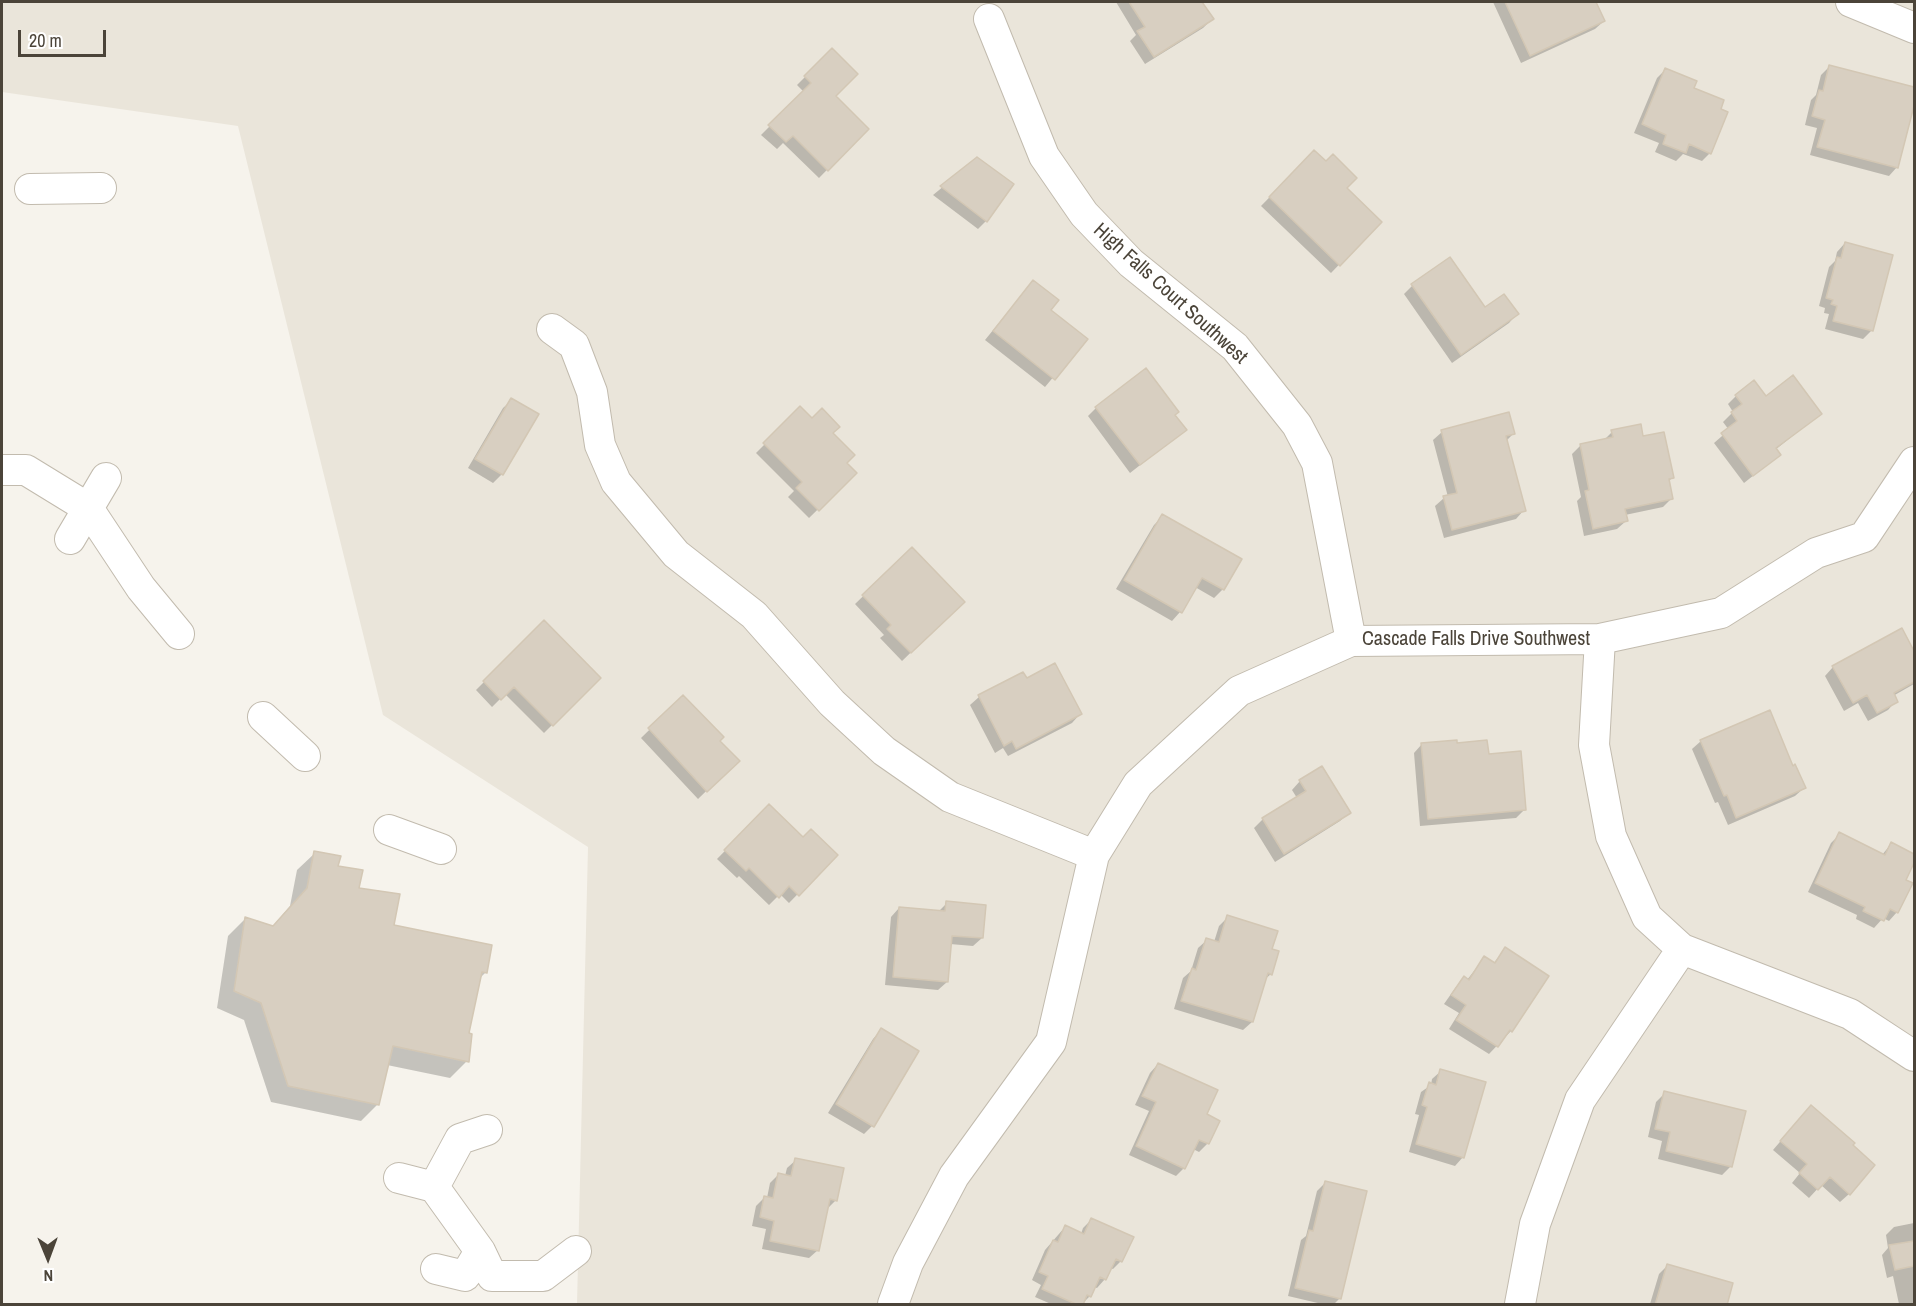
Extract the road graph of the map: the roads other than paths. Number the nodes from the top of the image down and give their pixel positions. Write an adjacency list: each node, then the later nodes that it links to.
1 (1851, 2): 3 (street)
2 (988, 19): 14 (street, High Falls Court Southwest)
3 (1914, 28)
4 (101, 188): 5 (street)
5 (30, 189)
6 (552, 329): 19 (street)
7 (1914, 462): 13 (street, Cascade Falls Drive Southwest)
8 (2, 470): 10 (street)
9 (106, 478): 10 (street)
10 (88, 508): 11 (street); 12 (street)
11 (70, 539)
12 (179, 633)
13 (1600, 639): 14 (street, Cascade Falls Drive Southwest); 20 (street)
14 (1351, 641): 19 (street, Cascade Falls Drive Southwest)
15 (263, 717): 16 (street)
16 (305, 756)
17 (389, 831): 18 (street)
18 (441, 849)
19 (1094, 855): 28 (street, Cascade Falls Drive Southwest)
20 (1682, 950): 21 (street); 29 (street)
21 (1914, 1056)
22 (487, 1130): 24 (street)
23 (399, 1178): 24 (street)
24 (434, 1187): 26 (street)
25 (576, 1251): 26 (street)
26 (472, 1264): 27 (street)
27 (436, 1269)
28 (893, 1305)
29 (1520, 1305)

